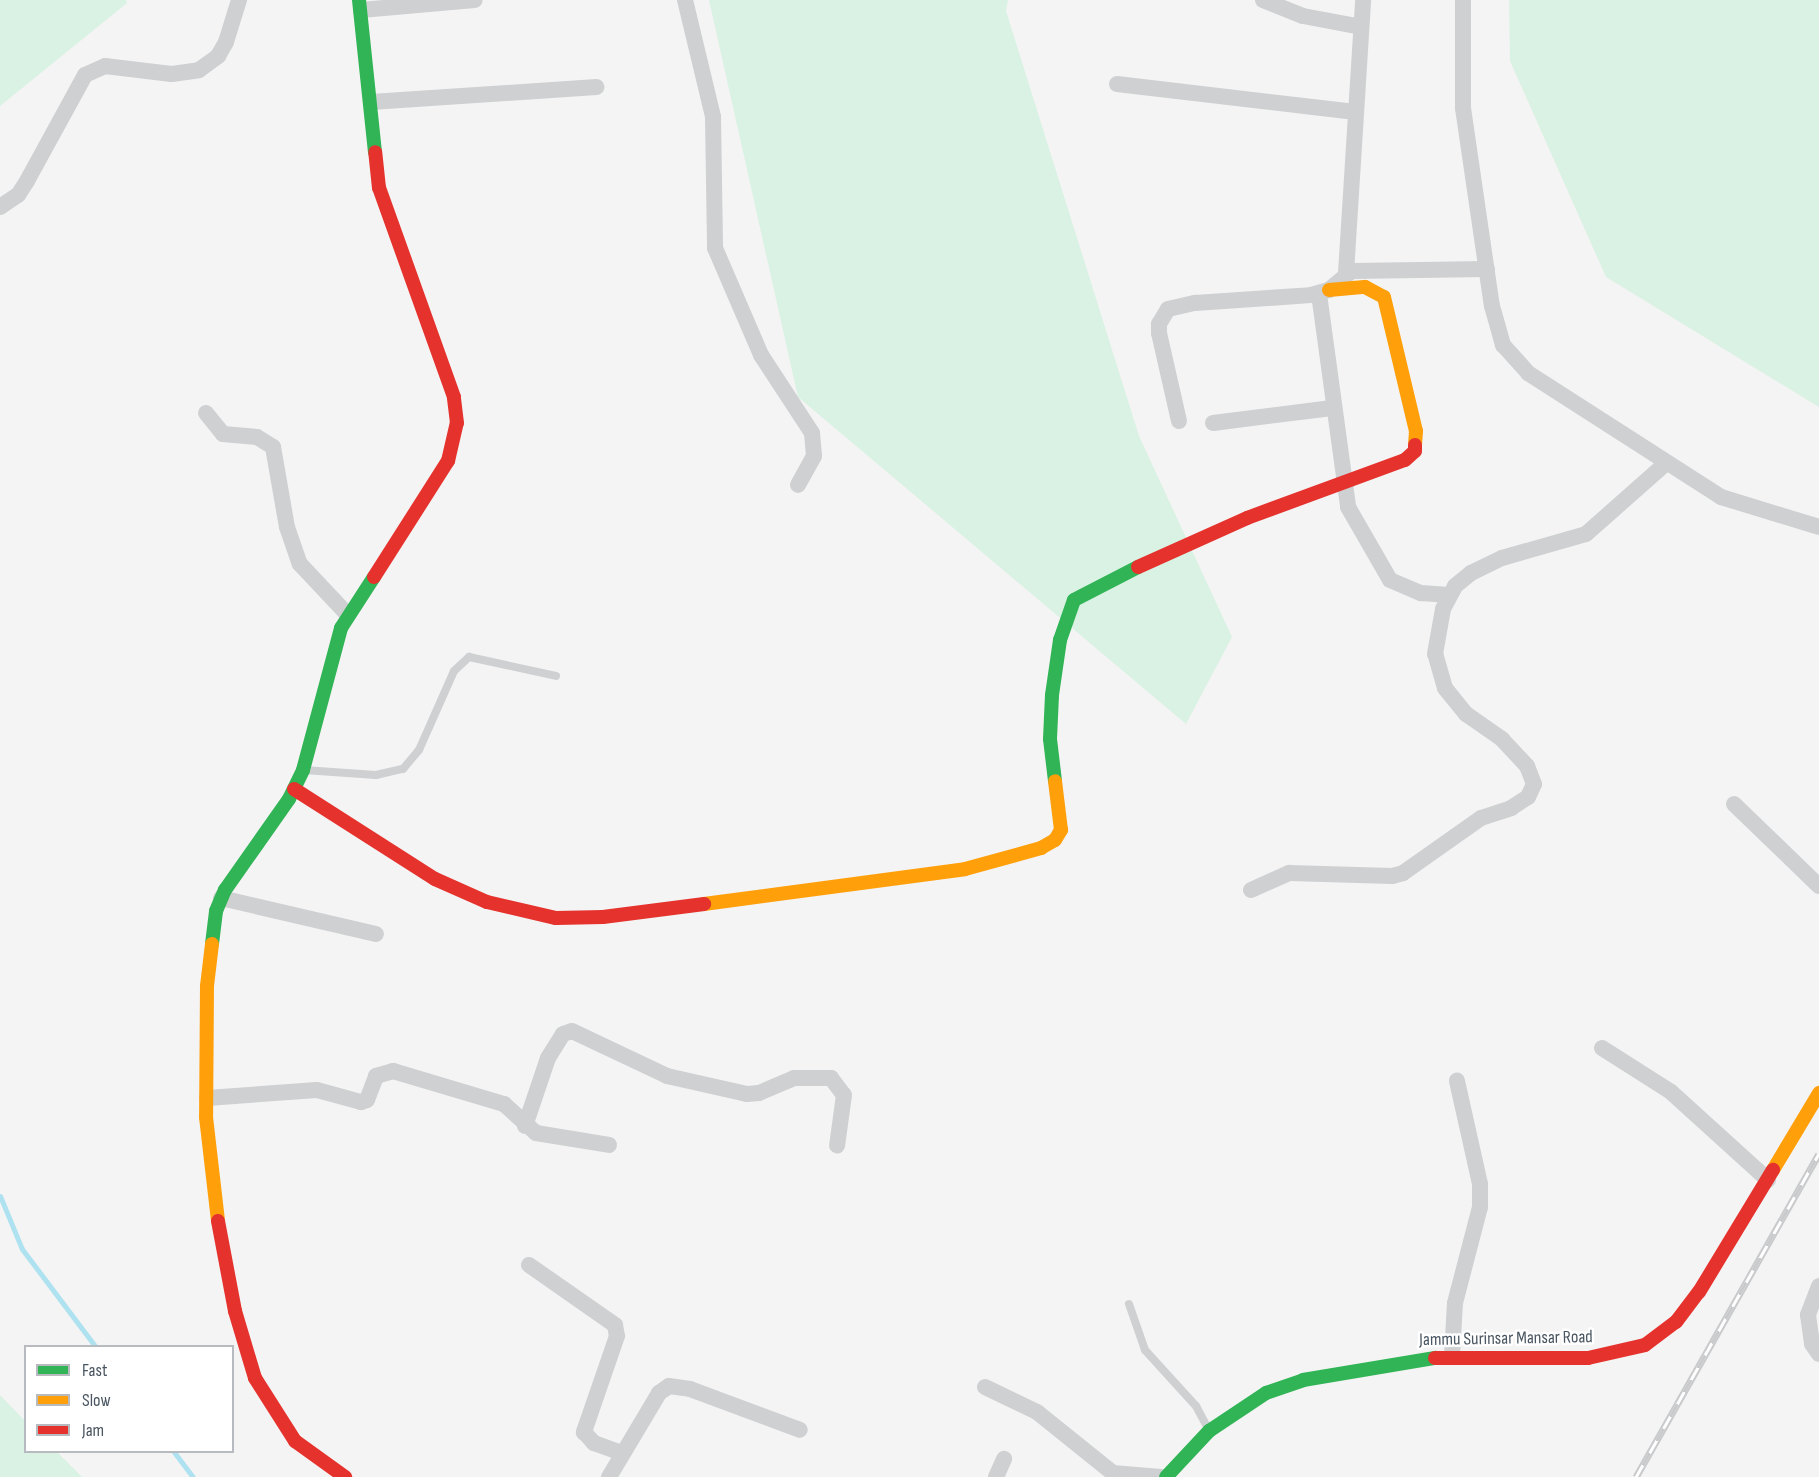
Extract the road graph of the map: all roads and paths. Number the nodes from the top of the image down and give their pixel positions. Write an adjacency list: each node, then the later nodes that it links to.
1 (239, 0): 13 (street)
2 (475, 0): 7 (street)
3 (685, 0): 23 (street)
4 (1263, 0): 8 (street)
5 (1363, 0): 8 (street)
6 (1463, 0): 14 (street)
7 (360, 5): 11 (street)
8 (1360, 27): 12 (street)
9 (1117, 84): 12 (street)
10 (597, 87): 11 (street)
11 (371, 102): 26 (street)
12 (1355, 112): 15 (street)
13 (0, 207)
14 (1487, 269): 15 (street); 21 (street)
15 (1346, 273): 16 (street)
16 (1324, 292): 17 (street); 19 (street); 22 (street)
17 (1332, 408): 20 (street); 22 (street)
18 (206, 413): 26 (street)
19 (1179, 421)
20 (1213, 423)
21 (1665, 464): 24 (street); 25 (street)
22 (1342, 482): 25 (street); 29 (street)
23 (798, 485)
24 (1819, 527)
25 (1449, 595): 32 (street)
26 (347, 614): 28 (street)
27 (556, 676): 28 (lane)
28 (303, 770): 29 (street)
29 (294, 789): 33 (street)
30 (1734, 804): 31 (street)
31 (1819, 886)
32 (1251, 890)
33 (221, 898): 34 (street); 38 (street)
34 (376, 934)
35 (1602, 1048): 42 (street)
36 (1457, 1081): 47 (street)
37 (1819, 1095): 42 (street, Jammu Surinsar Mansar Road)
38 (207, 1098): 39 (street); 53 (street)
39 (525, 1126): 40 (street); 41 (street)
40 (609, 1145)
41 (837, 1146)
42 (1768, 1180): 47 (street, Jammu Surinsar Mansar Road)
43 (529, 1265): 51 (street)
44 (1819, 1286): 46 (street)
45 (1129, 1304): 50 (lane)
46 (1819, 1354)
47 (1452, 1356): 50 (street, Jammu Surinsar Mansar Road)
48 (985, 1387): 56 (street)
49 (800, 1430): 51 (street)
50 (1209, 1431): 56 (street, Jammu Surinsar Mansar Road)
51 (622, 1453): 54 (street)
52 (1004, 1459): 55 (street)
53 (345, 1477)
54 (609, 1477)
55 (996, 1477)
56 (1163, 1477)

